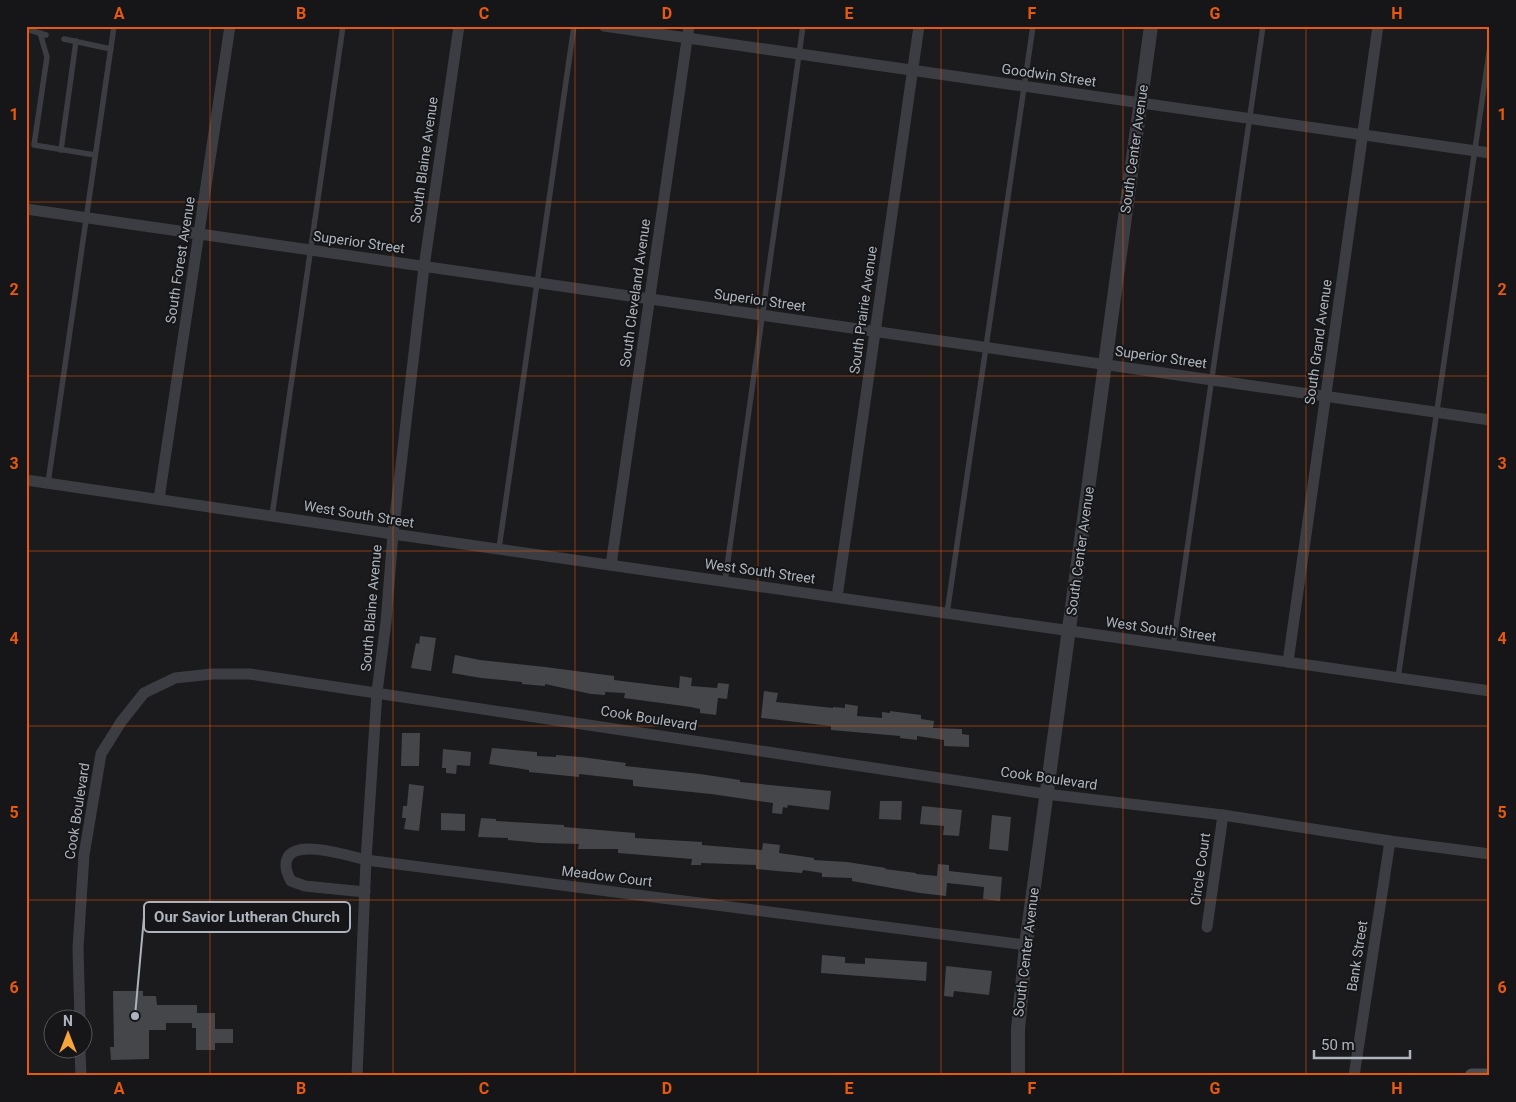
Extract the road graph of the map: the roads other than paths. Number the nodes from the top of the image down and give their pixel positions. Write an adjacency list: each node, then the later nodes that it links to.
1 (114, 26): 19 (lane)
2 (230, 26): 32 (street, South Forest Avenue)
3 (343, 26): 33 (lane)
4 (459, 26): 34 (street, South Blaine Avenue)
5 (574, 26): 35 (lane)
6 (604, 26): 15 (street, Goodwin Street)
7 (689, 26): 15 (street, South Cleveland Avenue)
8 (803, 26): 20 (lane)
9 (919, 26): 21 (street, South Prairie Avenue)
10 (1033, 26): 22 (lane)
11 (1151, 26): 23 (street, South Center Avenue)
12 (1263, 26): 24 (lane)
13 (1378, 26): 25 (street, South Grand Avenue)
14 (26, 29): 26 (lane)
15 (687, 38): 20 (street, Goodwin Street); 36 (street, South Cleveland Avenue)
16 (64, 39): 17 (lane)
17 (76, 41): 19 (lane); 26 (lane)
18 (1490, 46): 27 (lane)
19 (111, 49): 29 (lane)
20 (799, 54): 21 (street, Goodwin Street); 37 (lane)
21 (912, 70): 22 (street, Goodwin Street); 38 (street, South Prairie Avenue)
22 (1024, 87): 23 (street, Goodwin Street); 39 (lane)
23 (1141, 103): 24 (street, Goodwin Street); 40 (street, South Center Avenue)
24 (1250, 119): 25 (street, Goodwin Street); 41 (lane)
25 (1363, 135): 27 (street, Goodwin Street); 42 (street, South Grand Avenue)
26 (61, 150): 29 (lane)
27 (1474, 151): 28 (street, Goodwin Street); 43 (lane)
28 (1490, 153)
29 (96, 156): 31 (lane)
30 (26, 209): 31 (street, Superior Street)
31 (86, 218): 32 (street, Superior Street); 46 (lane)
32 (199, 234): 33 (street, Superior Street); 47 (street, South Forest Avenue)
33 (311, 250): 34 (street, Superior Street); 48 (lane)
34 (424, 267): 35 (street, Superior Street); 49 (street, South Blaine Avenue)
35 (537, 283): 36 (street, Superior Street); 50 (lane)
36 (649, 299): 37 (street, Superior Street); 51 (street, South Cleveland Avenue)
37 (762, 315): 38 (street, Superior Street); 52 (lane)
38 (875, 332): 39 (street, Superior Street); 53 (street, South Prairie Avenue)
39 (986, 348): 40 (street, Superior Street); 54 (lane)
40 (1105, 364): 41 (street, Superior Street); 55 (street, South Center Avenue)
41 (1212, 380): 42 (street, Superior Street); 56 (lane)
42 (1326, 396): 43 (street, Superior Street); 57 (street, South Grand Avenue)
43 (1437, 412): 44 (street, Superior Street); 58 (lane)
44 (1490, 420)
45 (26, 480): 46 (street, West South Street)
46 (48, 483): 47 (street, West South Street)
47 (159, 499): 48 (street, West South Street)
48 (272, 516): 49 (street, West South Street)
49 (393, 534): 50 (street, West South Street); 59 (street, South Blaine Avenue)
50 (499, 548): 51 (street, West South Street)
51 (611, 565): 52 (street, West South Street)
52 (725, 581): 53 (street, West South Street)
53 (837, 597): 54 (street, West South Street)
54 (947, 613): 55 (street, West South Street)
55 (1069, 631): 56 (street, West South Street); 61 (street, South Center Avenue)
56 (1173, 646): 57 (street, West South Street)
57 (1288, 662): 58 (street, West South Street)
58 (1398, 678): 60 (street, West South Street)
59 (378, 692): 61 (street, Cook Boulevard); 65 (street, South Blaine Avenue); 69 (street, Cook Boulevard)
60 (1490, 692)
61 (1046, 794): 62 (street, Cook Boulevard); 68 (street, South Center Avenue)
62 (1223, 815): 63 (street, Cook Boulevard); 67 (street, Circle Court)
63 (1390, 841): 64 (street, Cook Boulevard); 74 (street, Bank Street)
64 (1490, 854)
65 (366, 860): 66 (street, South Blaine Avenue); 66 (street, Meadow Court); 68 (street, Meadow Court)
66 (365, 892): 72 (street, South Blaine Avenue)
67 (1207, 927)
68 (1026, 945): 73 (street, South Center Avenue)
69 (80, 1010)
70 (80, 1060): 71 (street)
71 (81, 1076)
72 (357, 1076)
73 (1018, 1076)
74 (1354, 1076)
75 (1472, 1076): 76 (main road)
76 (1490, 1076)

